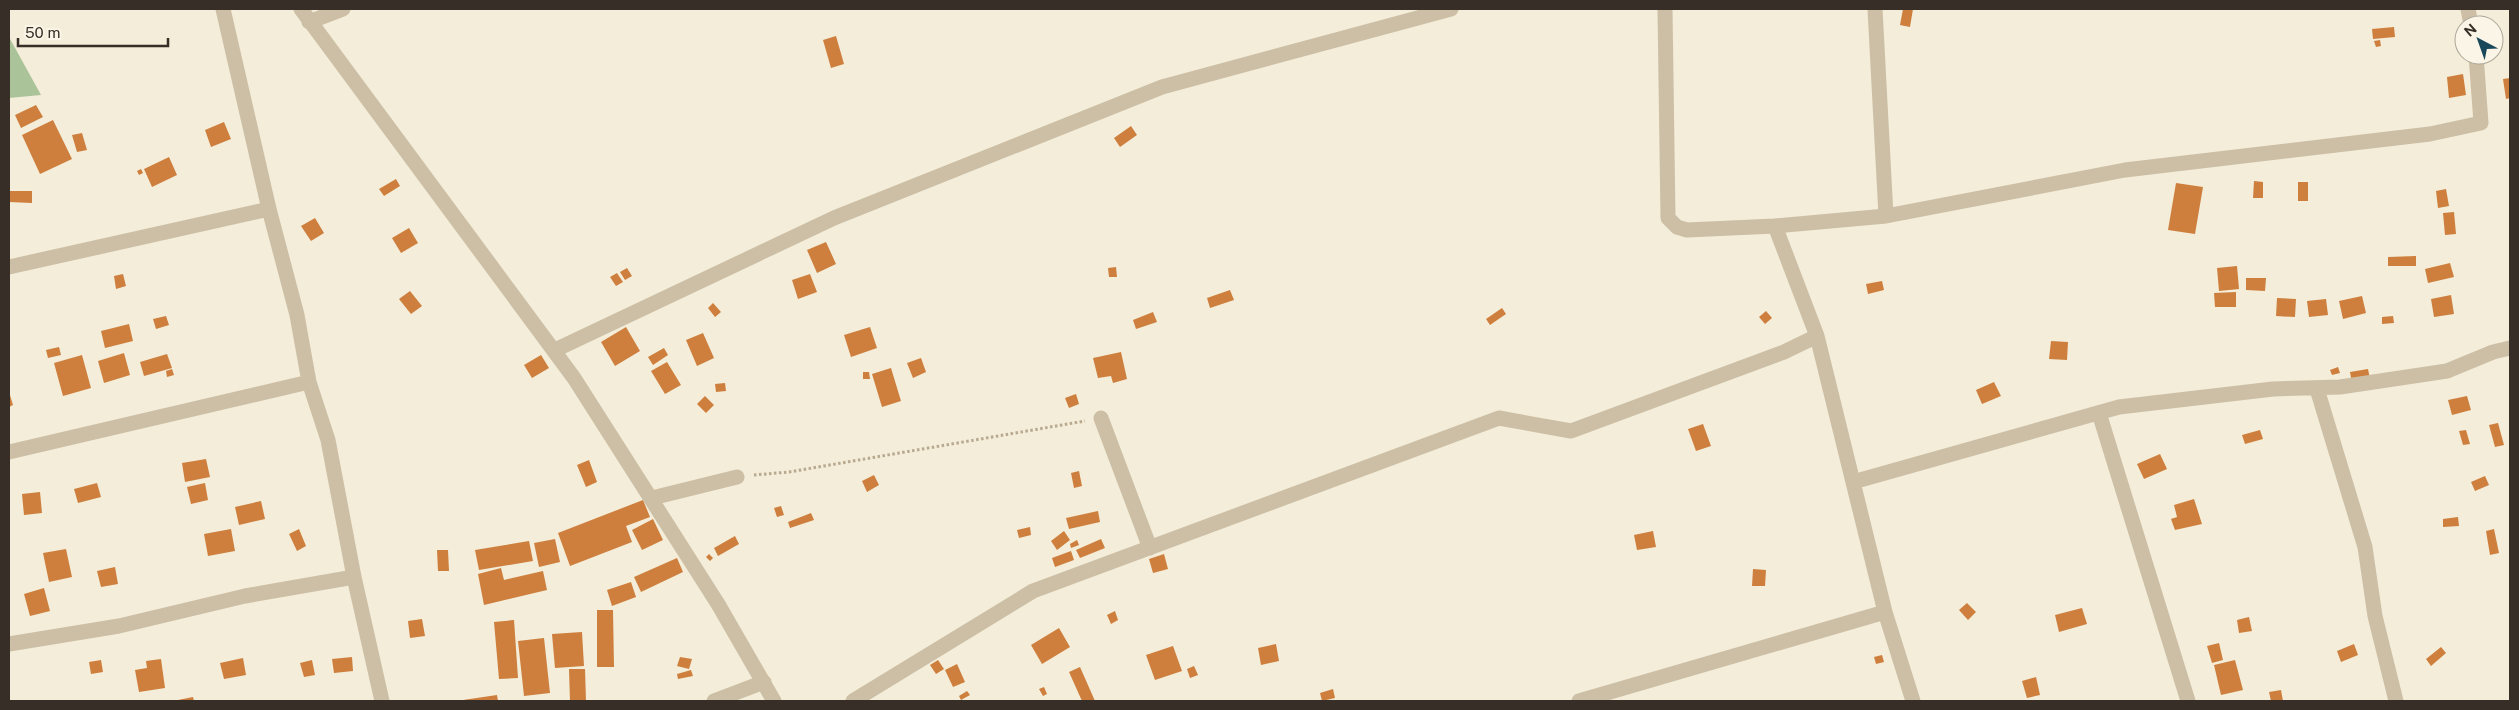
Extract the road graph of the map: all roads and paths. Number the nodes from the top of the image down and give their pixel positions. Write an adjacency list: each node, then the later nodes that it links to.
1 (223, 9): 8 (street)
2 (343, 9): 6 (street)
3 (1451, 9): 14 (street)
4 (1665, 9): 10 (street)
5 (1875, 9): 9 (street)
6 (305, 15): 14 (street)
7 (2477, 65): 9 (street)
8 (270, 209): 11 (street); 15 (street)
9 (1886, 216): 10 (street)
10 (1774, 226): 12 (street)
11 (9, 267)
12 (1817, 336): 21 (street); 23 (street)
13 (2510, 348): 16 (street)
14 (554, 350): 22 (street)
15 (310, 382): 19 (street); 24 (street)
16 (2317, 389): 17 (street); 36 (street)
17 (2099, 413): 21 (street); 35 (street)
18 (1101, 418): 20 (path); 23 (street)
19 (9, 452)
20 (738, 477): 22 (street)
21 (1853, 482): 25 (street)
22 (652, 498): 27 (street)
23 (1150, 548): 32 (street)
24 (354, 577): 26 (street); 29 (street)
25 (1885, 612): 28 (street); 34 (street)
26 (9, 644)
27 (764, 682): 30 (street); 31 (street)
28 (1624, 695): 33 (street)
29 (382, 701)
30 (714, 701)
31 (774, 701)
32 (853, 701)
33 (1579, 701)
34 (1914, 701)
35 (2188, 701)
36 (2396, 701)

